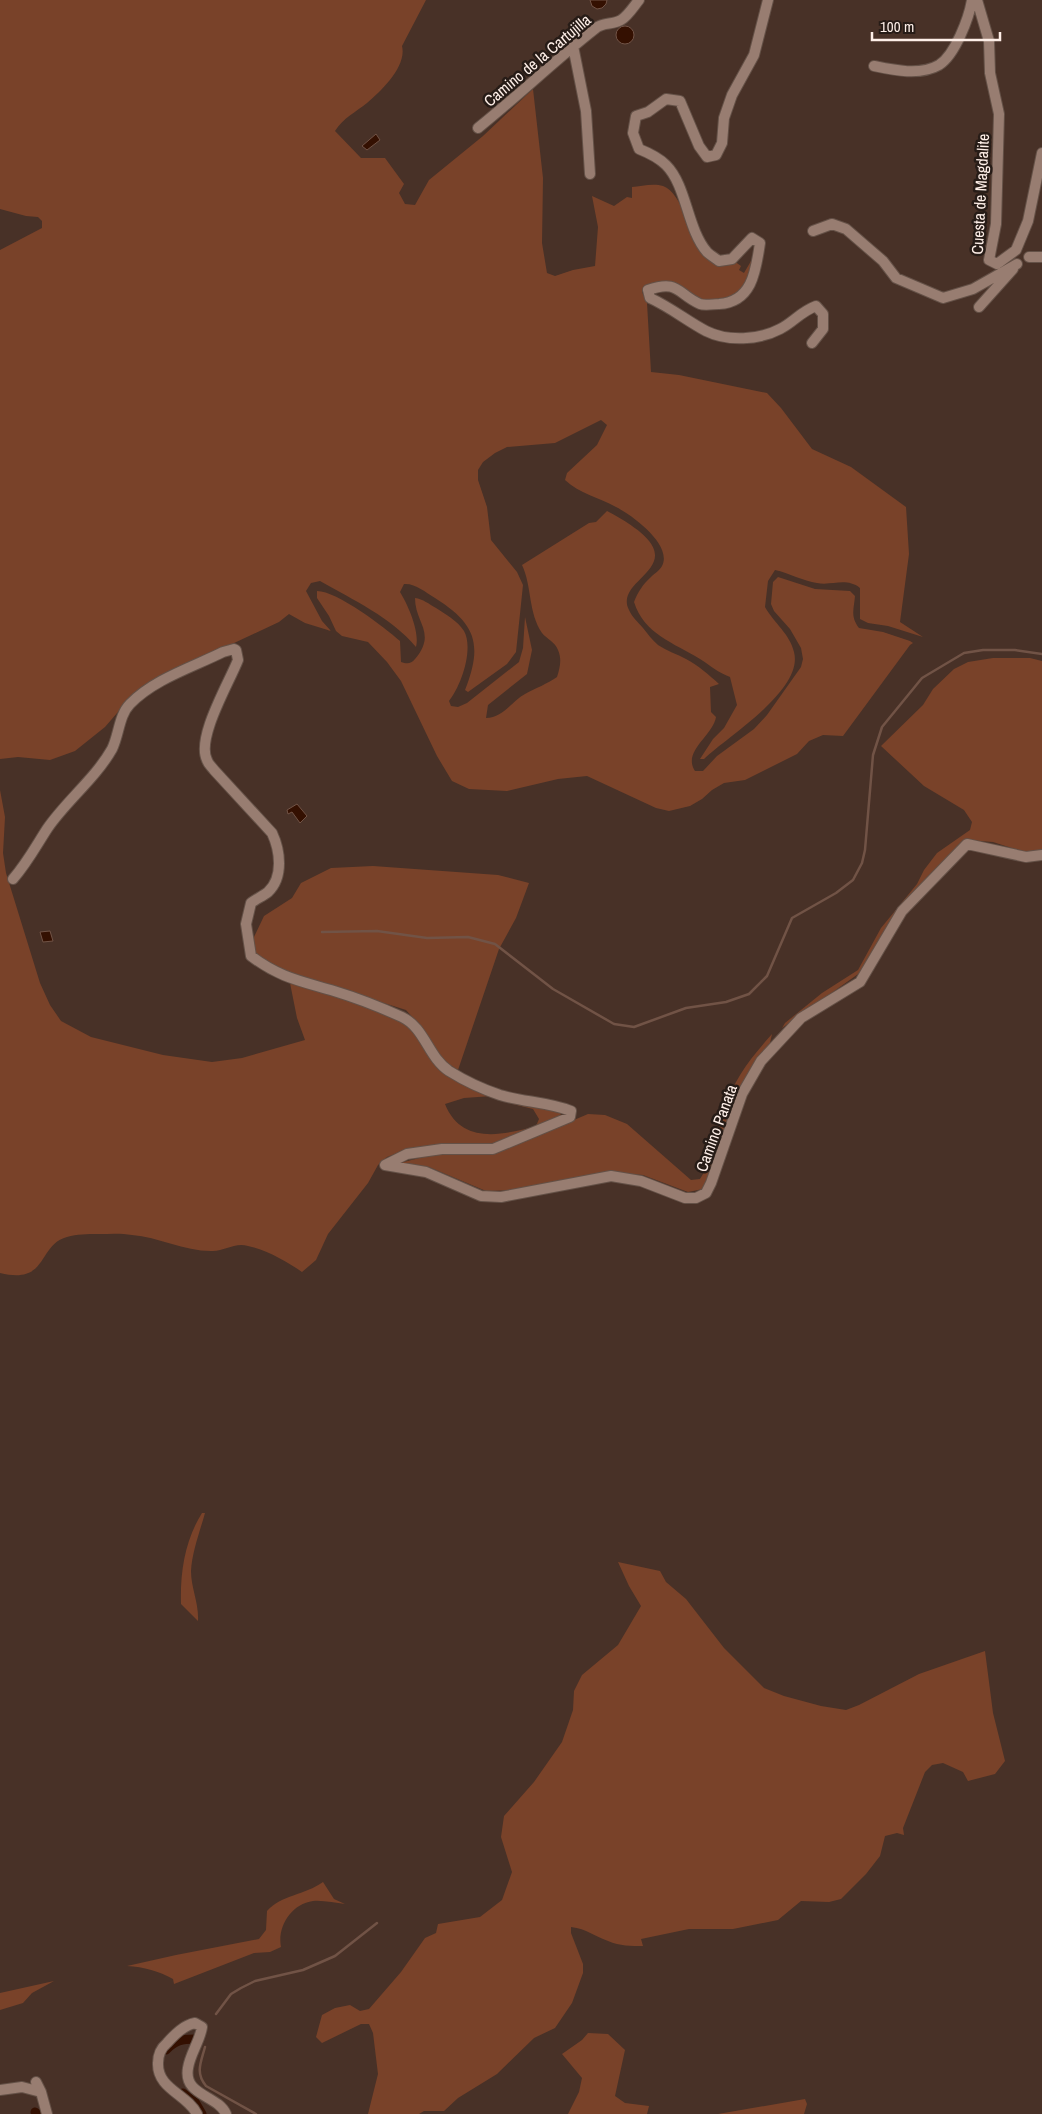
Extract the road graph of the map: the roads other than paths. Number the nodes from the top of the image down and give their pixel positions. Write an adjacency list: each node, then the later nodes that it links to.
1 (639, 0): 5 (street, Camino de la Cartujilla)
2 (768, 0): 16 (street)
3 (972, 0): 6 (street)
4 (977, 0): 11 (street, Cuesta de Magdalite)
5 (573, 46): 7 (street, Camino de la Cartujilla); 9 (street)
6 (874, 66)
7 (478, 128)
8 (1042, 153): 11 (street)
9 (590, 174)
10 (813, 231): 14 (street)
11 (1016, 250): 14 (street)
12 (1029, 257): 13 (street)
13 (1042, 257)
14 (1017, 264): 15 (street)
15 (979, 307)
16 (812, 343)
17 (1042, 855): 18 (street, Camino Panata)
18 (13, 879)
19 (36, 2082): 21 (street)
20 (0, 2090): 21 (street)
21 (41, 2092): 22 (street)
22 (47, 2114)
23 (197, 2114): 24 (street)
24 (226, 2114)

